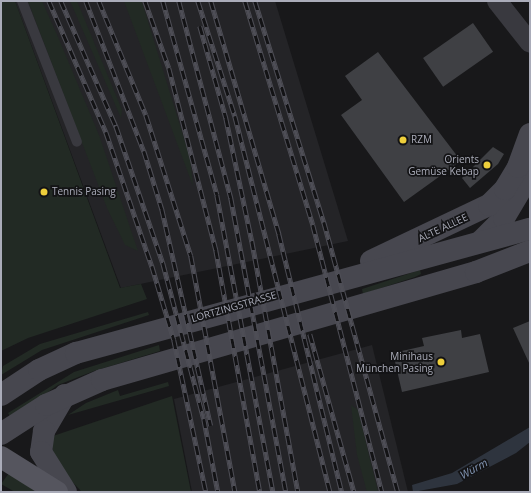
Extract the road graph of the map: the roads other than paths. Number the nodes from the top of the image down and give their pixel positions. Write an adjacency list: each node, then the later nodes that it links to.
1 (22, 1): 5 (lane)
2 (498, 1): 3 (street)
3 (530, 43)
4 (530, 134): 10 (main road, ALTE ALLEE)
5 (77, 142)
6 (530, 174): 8 (main road)
7 (530, 229): 8 (main road, LORTZINGSTRASSE)
8 (477, 245): 10 (main road, LORTZINGSTRASSE); 11 (main road)
9 (530, 251): 11 (main road)
10 (321, 283): 12 (main road, LORTZINGSTRASSE)
11 (422, 285): 13 (main road)
12 (1, 395)
13 (65, 395): 14 (main road); 17 (main road)
14 (1, 434)
15 (1, 457): 16 (main road)
16 (57, 492)
17 (66, 492)

